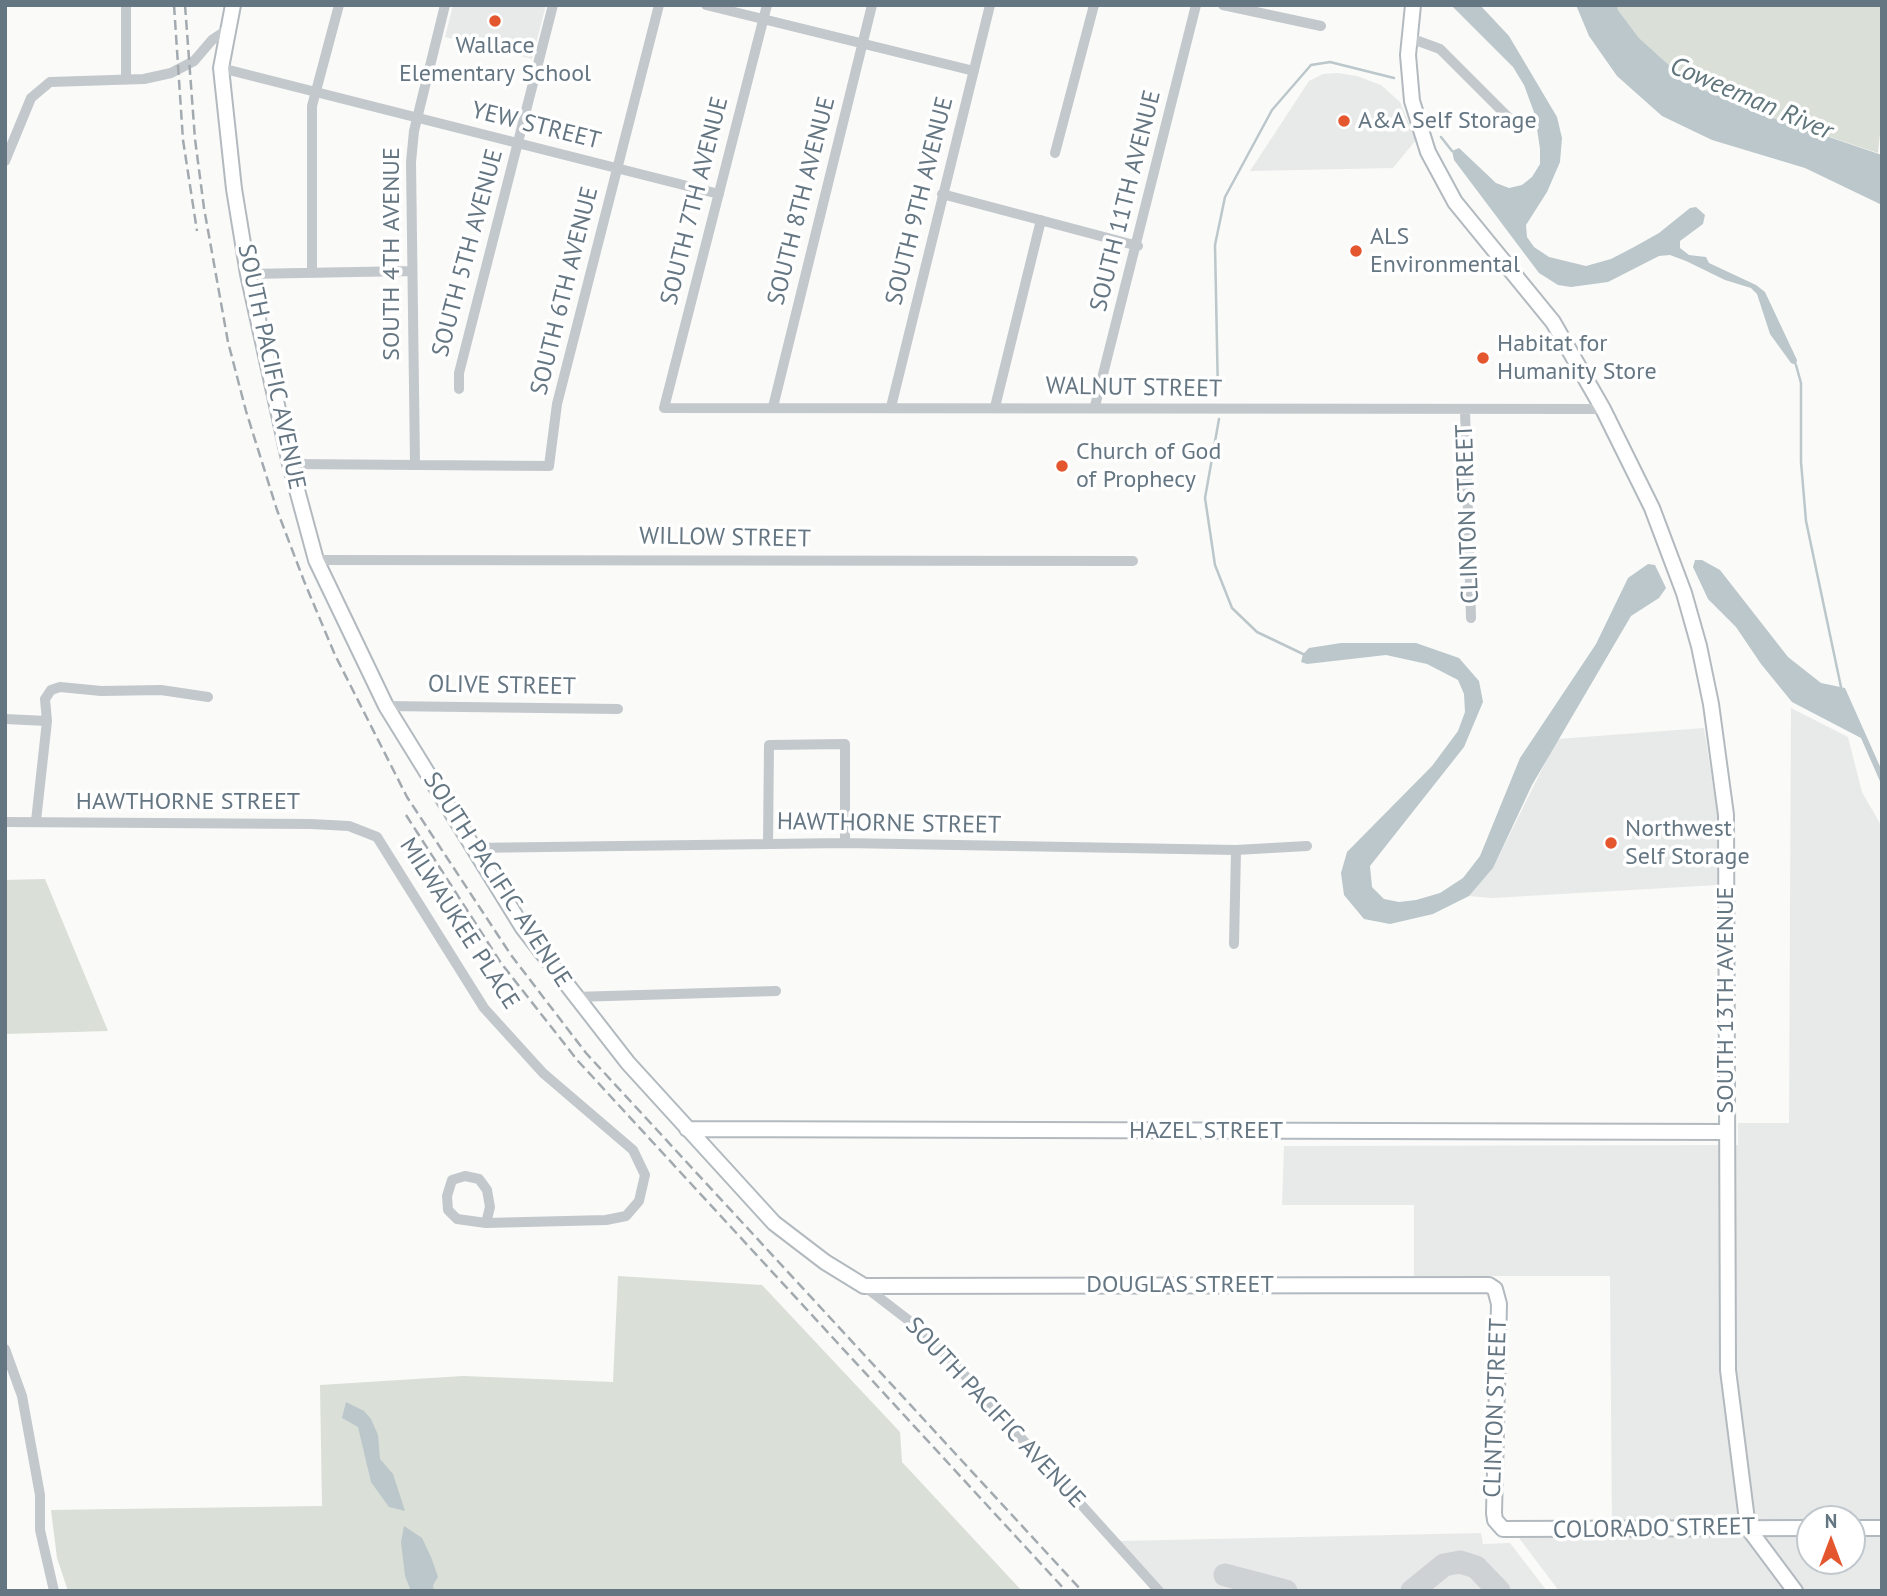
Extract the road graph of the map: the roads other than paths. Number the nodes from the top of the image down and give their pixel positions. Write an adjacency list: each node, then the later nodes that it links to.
1 (125, 5): 22 (street)
2 (233, 5): 17 (street, SOUTH PACIFIC AVENUE)
3 (339, 5): 23 (street)
4 (444, 5): 24 (street, SOUTH 4TH AVENUE)
5 (553, 5): 26 (street, SOUTH 5TH AVENUE)
6 (659, 5): 29 (street, SOUTH 6TH AVENUE)
7 (706, 5): 15 (street)
8 (768, 5): 15 (street, SOUTH 7TH AVENUE)
9 (872, 5): 19 (street, SOUTH 8TH AVENUE)
10 (990, 5): 21 (street, SOUTH 9TH AVENUE)
11 (1094, 5): 27 (street)
12 (1196, 5): 33 (street, SOUTH 11TH AVENUE)
13 (1223, 5): 16 (street)
14 (1413, 5): 18 (street, SOUTH 13TH AVENUE)
15 (764, 20): 19 (street); 30 (street, SOUTH 7TH AVENUE)
16 (1321, 26)
17 (227, 30): 20 (street, SOUTH PACIFIC AVENUE); 22 (street)
18 (1410, 38): 25 (street); 43 (street, SOUTH 13TH AVENUE)
19 (862, 44): 21 (street); 39 (street, SOUTH 8TH AVENUE)
20 (221, 68): 23 (street, YEW STREET); 36 (street, SOUTH PACIFIC AVENUE)
21 (974, 71): 31 (street, SOUTH 9TH AVENUE)
22 (126, 80): 28 (street)
23 (316, 93): 24 (street, YEW STREET); 34 (street)
24 (417, 118): 26 (street, YEW STREET); 35 (street, SOUTH 4TH AVENUE)
25 (1513, 122)
26 (518, 143): 29 (street, YEW STREET); 37 (street, SOUTH 5TH AVENUE)
27 (1055, 153)
28 (5, 161)
29 (619, 169): 30 (street, YEW STREET); 46 (street, SOUTH 6TH AVENUE)
30 (719, 194): 42 (street, SOUTH 7TH AVENUE)
31 (942, 194): 32 (street); 40 (street, SOUTH 9TH AVENUE)
32 (1041, 220): 33 (street); 41 (street)
33 (1138, 246): 38 (street, SOUTH 11TH AVENUE)
34 (312, 270): 35 (street); 36 (street)
35 (410, 271): 46 (street, SOUTH 4TH AVENUE)
36 (248, 274): 45 (street, SOUTH PACIFIC AVENUE)
37 (459, 389)
38 (1095, 406): 41 (street, WALNUT STREET); 44 (street, WALNUT STREET)
39 (773, 407): 40 (street, WALNUT STREET); 42 (street, WALNUT STREET)
40 (891, 407): 41 (street, WALNUT STREET)
41 (995, 407)
42 (664, 408)
43 (1603, 409): 44 (street, WALNUT STREET); 67 (street, SOUTH 13TH AVENUE)
44 (1465, 410): 49 (street, CLINTON STREET)
45 (290, 464): 46 (street); 47 (street, SOUTH PACIFIC AVENUE)
46 (415, 464)
47 (316, 560): 48 (street, WILLOW STREET); 51 (street, SOUTH PACIFIC AVENUE)
48 (1133, 561)
49 (1471, 618)
50 (208, 697): 54 (street)
51 (386, 706): 52 (street, OLIVE STREET); 61 (street, SOUTH PACIFIC AVENUE)
52 (618, 709)
53 (5, 719): 54 (street)
54 (47, 721): 55 (street)
55 (36, 821): 56 (street, HAWTHORNE STREET); 57 (street, HAWTHORNE STREET)
56 (5, 822)
57 (370, 832): 68 (street, MILWAUKEE PLACE)
58 (768, 843): 59 (street, HAWTHORNE STREET); 59 (street); 61 (street, HAWTHORNE STREET)
59 (845, 843): 62 (street, HAWTHORNE STREET)
60 (1307, 846): 62 (street, HAWTHORNE STREET)
61 (471, 848): 65 (street, SOUTH PACIFIC AVENUE)
62 (1236, 850): 63 (street)
63 (1234, 944)
64 (776, 991): 65 (street)
65 (574, 997): 66 (street, SOUTH PACIFIC AVENUE)
66 (687, 1129): 67 (street, HAZEL STREET); 69 (street, SOUTH PACIFIC AVENUE)
67 (1725, 1132): 73 (street, SOUTH 13TH AVENUE)
68 (486, 1223): 68 (street)
69 (864, 1286): 70 (street, DOUGLAS STREET); 76 (street, SOUTH PACIFIC AVENUE)
70 (1495, 1289): 72 (street, CLINTON STREET)
71 (5, 1349): 75 (street)
72 (1499, 1526): 73 (street, COLORADO STREET)
73 (1748, 1528): 74 (street, COLORADO STREET); 77 (street)
74 (1796, 1528)
75 (54, 1591)
76 (1159, 1591)
77 (1795, 1591)

